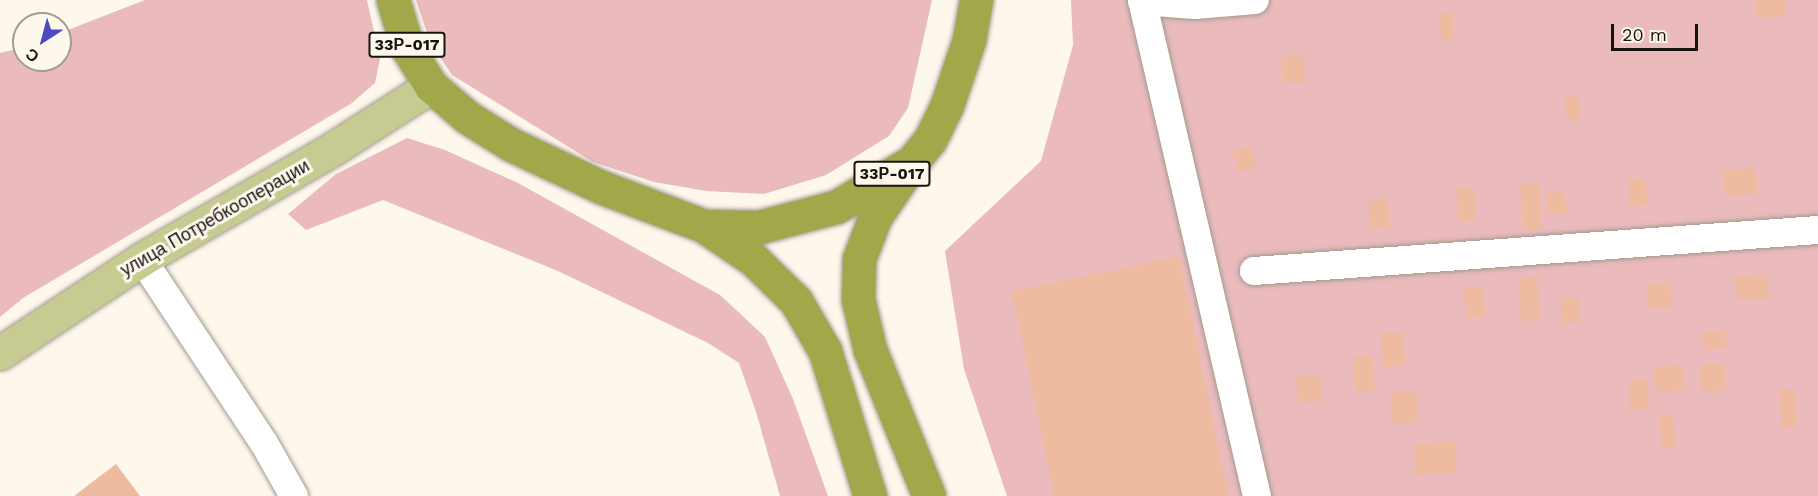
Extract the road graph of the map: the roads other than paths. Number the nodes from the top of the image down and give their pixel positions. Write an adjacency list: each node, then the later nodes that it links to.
1 (393, 0): 5 (highway, 33Р-017)
2 (976, 0): 6 (highway, 33Р-017)
3 (1142, 0): 4 (street); 15 (street)
4 (1255, 0)
5 (431, 86): 7 (highway, 33Р-017); 9 (main road, улица Потребкооперации)
6 (912, 162): 7 (highway, 33Р-017); 14 (highway, 33Р-017)
7 (704, 226): 13 (highway, 33Р-017)
8 (1818, 230): 10 (street)
9 (142, 259): 11 (main road, улица Потребкооперации); 12 (street)
10 (1254, 271)
11 (0, 353)
12 (294, 496)
13 (870, 496)
14 (929, 496)
15 (1257, 496)

